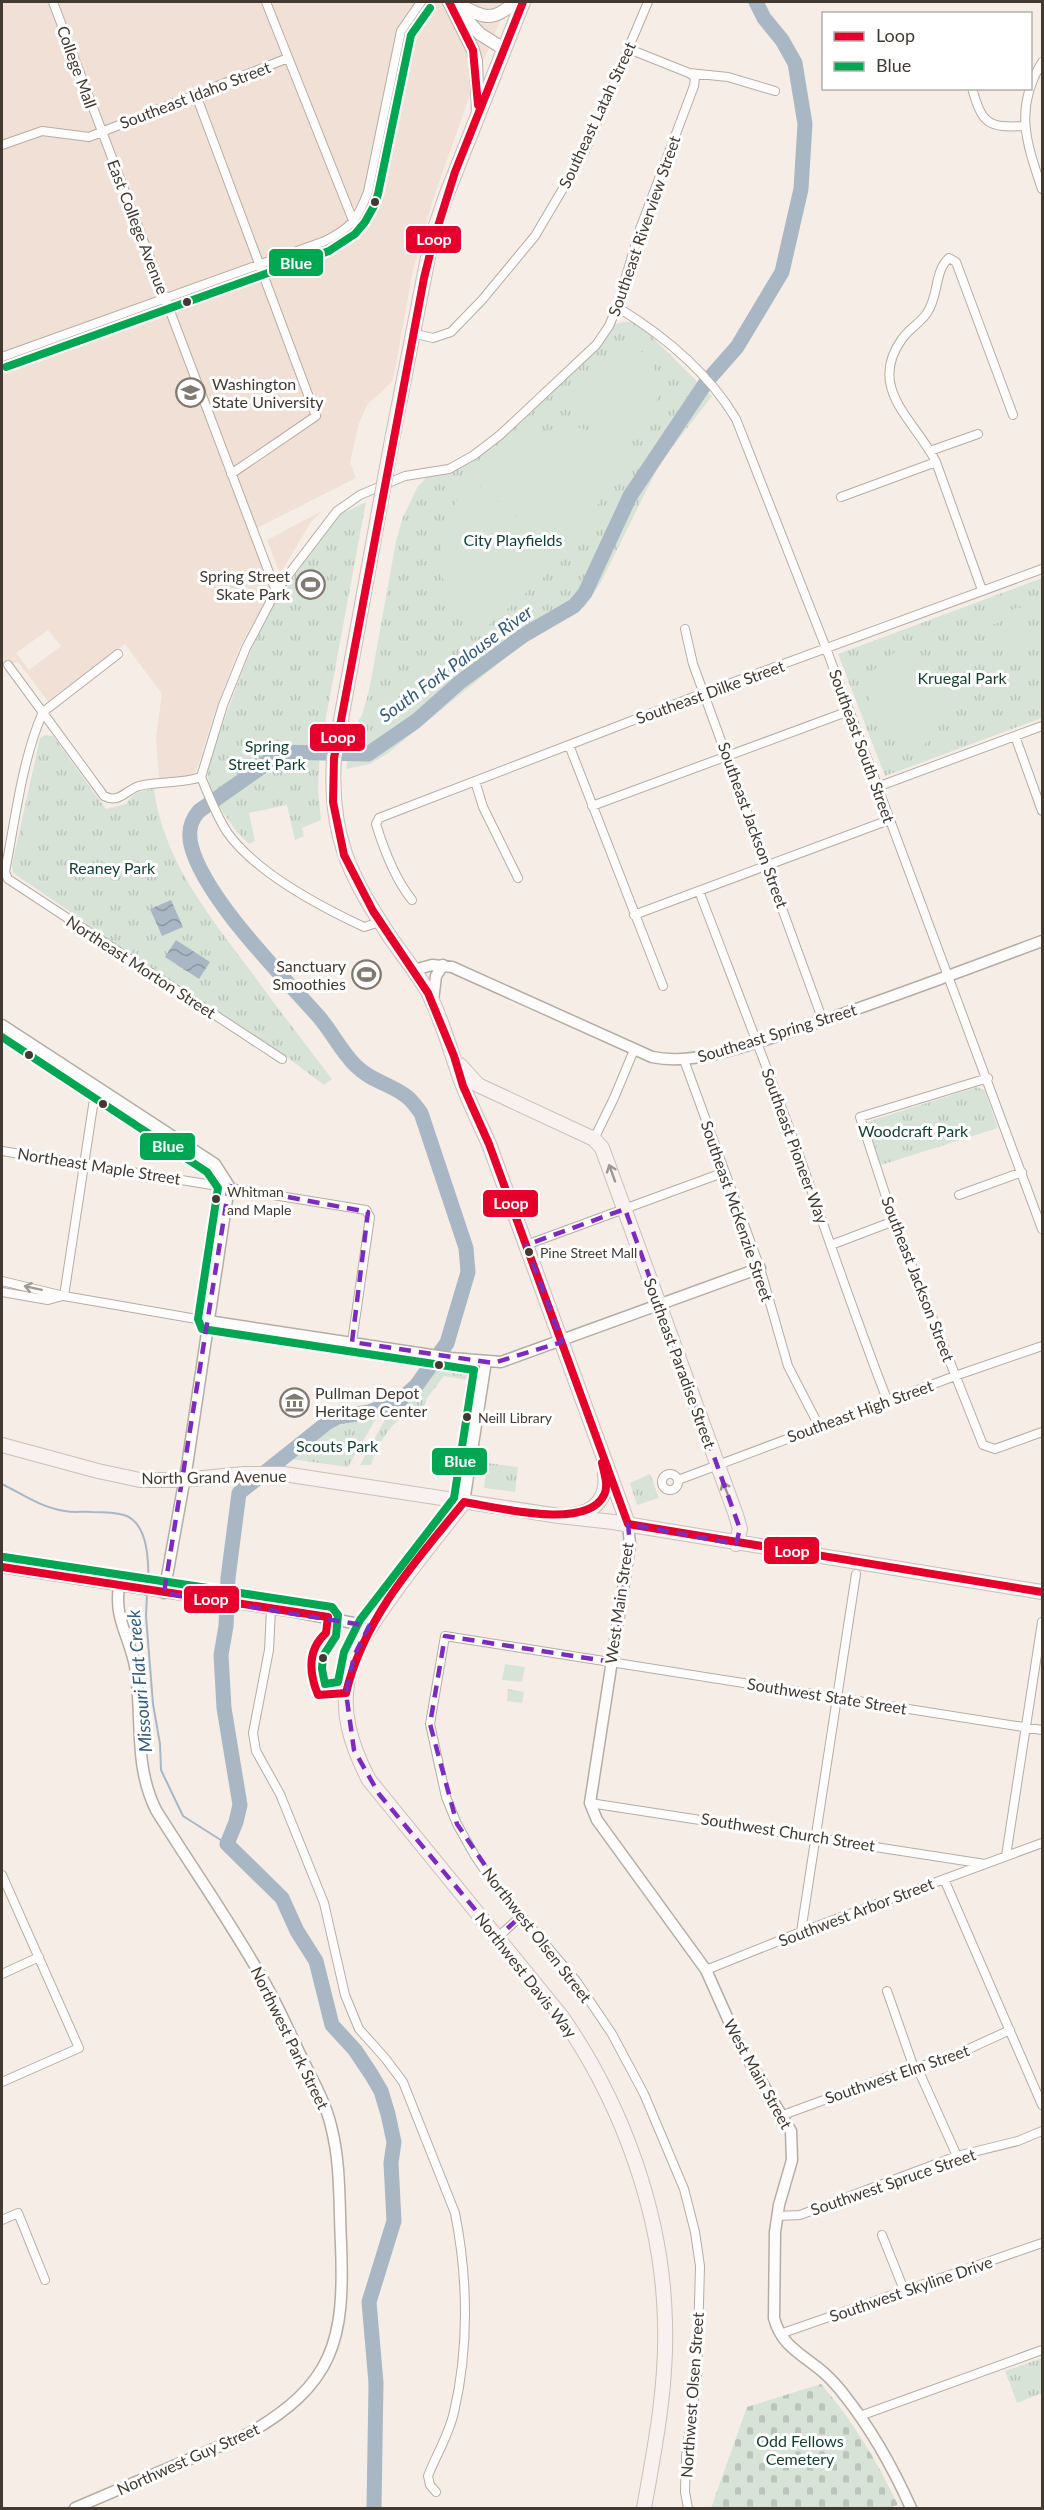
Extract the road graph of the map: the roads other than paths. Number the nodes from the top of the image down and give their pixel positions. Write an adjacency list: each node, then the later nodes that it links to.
1 (53, 2): 22 (street, College Mall)
2 (266, 2): 10 (street)
3 (421, 2): 25 (street)
4 (451, 2): 5 (main road); 8 (main road); 20 (main road)
5 (515, 2)
6 (523, 2): 8 (main road)
7 (648, 2): 9 (street, Southeast Latah Street)
8 (504, 49): 20 (main road)
9 (629, 49): 12 (street); 29 (street, Southeast Latah Street)
10 (288, 58): 19 (street, Southeast Idaho Street); 25 (street)
11 (1042, 62): 13 (street)
12 (689, 73): 18 (street); 28 (street, Southeast Riverview Street)
13 (1033, 85): 14 (street); 15 (street)
14 (1042, 86)
15 (1032, 88)
16 (973, 90): 21 (street)
17 (1031, 90): 21 (street)
18 (775, 91)
19 (196, 95): 22 (street, Southeast Idaho Street); 26 (street)
20 (478, 116): 29 (main road)
21 (1024, 126): 24 (street)
22 (102, 132): 23 (street, Southeast Idaho Street); 27 (street, East College Avenue)
23 (2, 146)
24 (1042, 189)
25 (354, 223): 26 (street)
26 (260, 265): 27 (street); 35 (street)
27 (165, 299): 30 (street); 35 (street, East College Avenue)
28 (617, 307): 39 (street, Southeast Riverview Street); 41 (street, Southeast South Street)
29 (412, 333): 62 (main road, bridge)
30 (2, 357)
31 (1013, 415): 33 (street)
32 (978, 434): 33 (street)
33 (930, 451): 34 (street)
34 (936, 462): 36 (street); 38 (street)
35 (231, 474): 39 (street, East College Avenue)
36 (841, 497)
37 (1042, 569): 38 (street, Southeast Dilke Street)
38 (982, 590): 41 (street, Southeast Dilke Street)
39 (276, 591): 51 (street, Southeast Riverview Street)
40 (685, 629): 44 (street, Southeast Jackson Street)
41 (826, 648): 44 (street, Southeast Dilke Street); 45 (street, Southeast South Street)
42 (118, 654): 46 (street)
43 (8, 664): 46 (street)
44 (704, 693): 49 (street, Southeast Dilke Street); 50 (street, Southeast Jackson Street)
45 (849, 711): 50 (street); 53 (street, Southeast South Street)
46 (43, 712): 51 (street); 74 (street, Northeast Morton Street)
47 (1042, 726): 48 (street)
48 (1015, 736): 53 (street); 55 (street)
49 (569, 745): 52 (street, Southeast Dilke Street); 54 (street)
50 (728, 757): 54 (street); 57 (street, Southeast Jackson Street)
51 (201, 777): 62 (street)
52 (475, 781): 58 (street); 60 (street, Southeast Dilke Street)
53 (877, 787): 56 (street, Southeast South Street)
54 (592, 806): 61 (street)
55 (1042, 811)
56 (889, 820): 57 (street); 66 (street, Southeast South Street)
57 (768, 866): 59 (street); 69 (street, Southeast Jackson Street)
58 (518, 878)
59 (699, 891): 61 (street); 71 (street, Southeast Pioneer Way)
60 (412, 900)
61 (634, 915): 67 (street)
62 (380, 922): 65 (main road)
63 (1042, 941): 66 (street, Southeast Spring Street)
64 (443, 965): 65 (street, Southeast Spring Street); 68 (street); 72 (street, Southeast Spring Street)
65 (414, 970): 68 (main road)
66 (948, 976): 69 (street, Southeast Spring Street); 76 (street, Southeast South Street)
67 (663, 986)
68 (433, 1003): 73 (main road)
69 (824, 1021): 71 (street, Southeast Spring Street)
70 (2, 1025): 77 (street)
71 (756, 1042): 75 (street, Southeast Spring Street); 91 (street, Southeast Pioneer Way)
72 (634, 1050): 75 (street, Southeast Spring Street); 80 (street)
73 (454, 1056): 78 (main road); 79 (main road)
74 (282, 1059)
75 (684, 1060): 83 (street, Southeast McKenzie Street)
76 (988, 1078): 84 (street, Southeast South Street); 88 (street, Southeast Jackson Street)
77 (96, 1086): 82 (street); 85 (street)
78 (489, 1091): 79 (main road); 80 (main road)
79 (479, 1124): 90 (main road)
80 (594, 1139): 87 (main road, Southeast Paradise Street, one-way to 80)
81 (2, 1151): 82 (street, Northeast Maple Street)
82 (83, 1164): 85 (street, Northeast Maple Street); 95 (street)
83 (725, 1172): 87 (street); 92 (street, Southeast McKenzie Street)
84 (1022, 1172): 86 (street); 89 (street, Southeast South Street)
85 (229, 1186): 97 (street); 98 (street, Northeast Maple Street)
86 (959, 1195)
87 (625, 1209): 90 (street); 96 (main road, Southeast Paradise Street)
88 (894, 1221): 91 (street); 102 (street, Southeast Jackson Street)
89 (1042, 1229)
90 (526, 1245): 99 (main road)
91 (831, 1245): 103 (street, Southeast Pioneer Way)
92 (760, 1268): 96 (street); 104 (street, Southeast McKenzie Street)
93 (2, 1281): 95 (street, one-way to 93)
94 (2, 1292): 95 (street)
95 (64, 1296): 97 (street)
96 (660, 1305): 99 (street); 108 (main road, Southeast Paradise Street)
97 (208, 1321): 98 (street); 109 (street)
98 (352, 1342): 101 (street)
99 (561, 1342): 101 (street); 107 (main road)
100 (1042, 1346): 102 (street, Southeast High Street)
101 (486, 1362): 111 (street)
102 (955, 1376): 103 (street, Southeast High Street); 105 (street, Southeast Jackson Street)
103 (888, 1401): 104 (street, Southeast High Street)
104 (819, 1426): 108 (street, Southeast High Street)
105 (1042, 1432)
106 (2, 1445): 109 (main road, North Grand Avenue)
107 (598, 1446): 112 (main road); 113 (main road)
108 (717, 1465): 110 (street, Southeast High Street); 114 (main road, Southeast Paradise Street, one-way to 108)
109 (183, 1480): 111 (main road, North Grand Avenue); 118 (street)
110 (678, 1480)
111 (464, 1502): 112 (main road, North Grand Avenue); 122 (main road, Northwest Davis Way)
112 (559, 1516): 113 (main road)
113 (628, 1524): 114 (main road); 124 (street, West Main Street)
114 (736, 1544): 119 (main road)
115 (2, 1567): 117 (street)
116 (856, 1574): 125 (street)
117 (119, 1586): 118 (street); 158 (street, Northwest Park Street)
118 (160, 1592): 120 (street)
119 (1042, 1592)
120 (271, 1609): 122 (street); 159 (street)
121 (1042, 1623): 126 (street)
122 (369, 1626): 137 (main road, Northwest Davis Way)
123 (445, 1636): 124 (street, Southwest State Street); 135 (street, Northwest Olsen Street)
124 (612, 1662): 125 (street, Southwest State Street); 128 (street, West Main Street)
125 (837, 1696): 126 (street, Southwest State Street); 129 (street)
126 (1025, 1727): 127 (street, Southwest State Street); 131 (street)
127 (1042, 1730)
128 (591, 1803): 129 (street, Southwest Church Street); 139 (street, West Main Street)
129 (815, 1837): 132 (street, Southwest Church Street); 136 (street)
130 (1042, 1844): 131 (street, Southwest Arbor Street)
131 (1006, 1856): 132 (street, Southwest Arbor Street)
132 (985, 1864): 134 (street, Southwest Arbor Street)
133 (2, 1875): 138 (street)
134 (944, 1879): 136 (street, Southwest Arbor Street); 142 (street)
135 (520, 1917): 137 (street); 162 (street, Northwest Olsen Street)
136 (801, 1932): 139 (street, Southwest Arbor Street)
137 (498, 1937): 161 (main road, Northwest Davis Way)
138 (39, 1958): 140 (street); 144 (street)
139 (706, 1970): 146 (street, West Main Street)
140 (2, 1974)
141 (887, 1991): 143 (street)
142 (1010, 2030): 143 (street, Southwest Elm Street); 145 (street)
143 (914, 2068): 146 (street, Southwest Elm Street); 148 (street)
144 (2, 2082)
145 (1042, 2105)
146 (783, 2115): 149 (street, West Main Street)
147 (1042, 2131): 148 (street, Southwest Spruce Street)
148 (957, 2156): 149 (street, Southwest Spruce Street)
149 (777, 2216): 155 (street, West Main Street)
150 (2, 2220): 153 (street)
151 (882, 2235): 154 (street)
152 (1042, 2243): 154 (street, Southwest Skyline Drive)
153 (45, 2280)
154 (904, 2290): 155 (street, Southwest Skyline Drive)
155 (780, 2334): 157 (street)
156 (1042, 2350): 157 (street)
157 (860, 2416): 163 (street)
158 (267, 2423): 160 (street, Northwest Guy Street)
159 (436, 2492)
160 (75, 2508)
161 (644, 2508)
162 (688, 2508)
163 (910, 2508)

